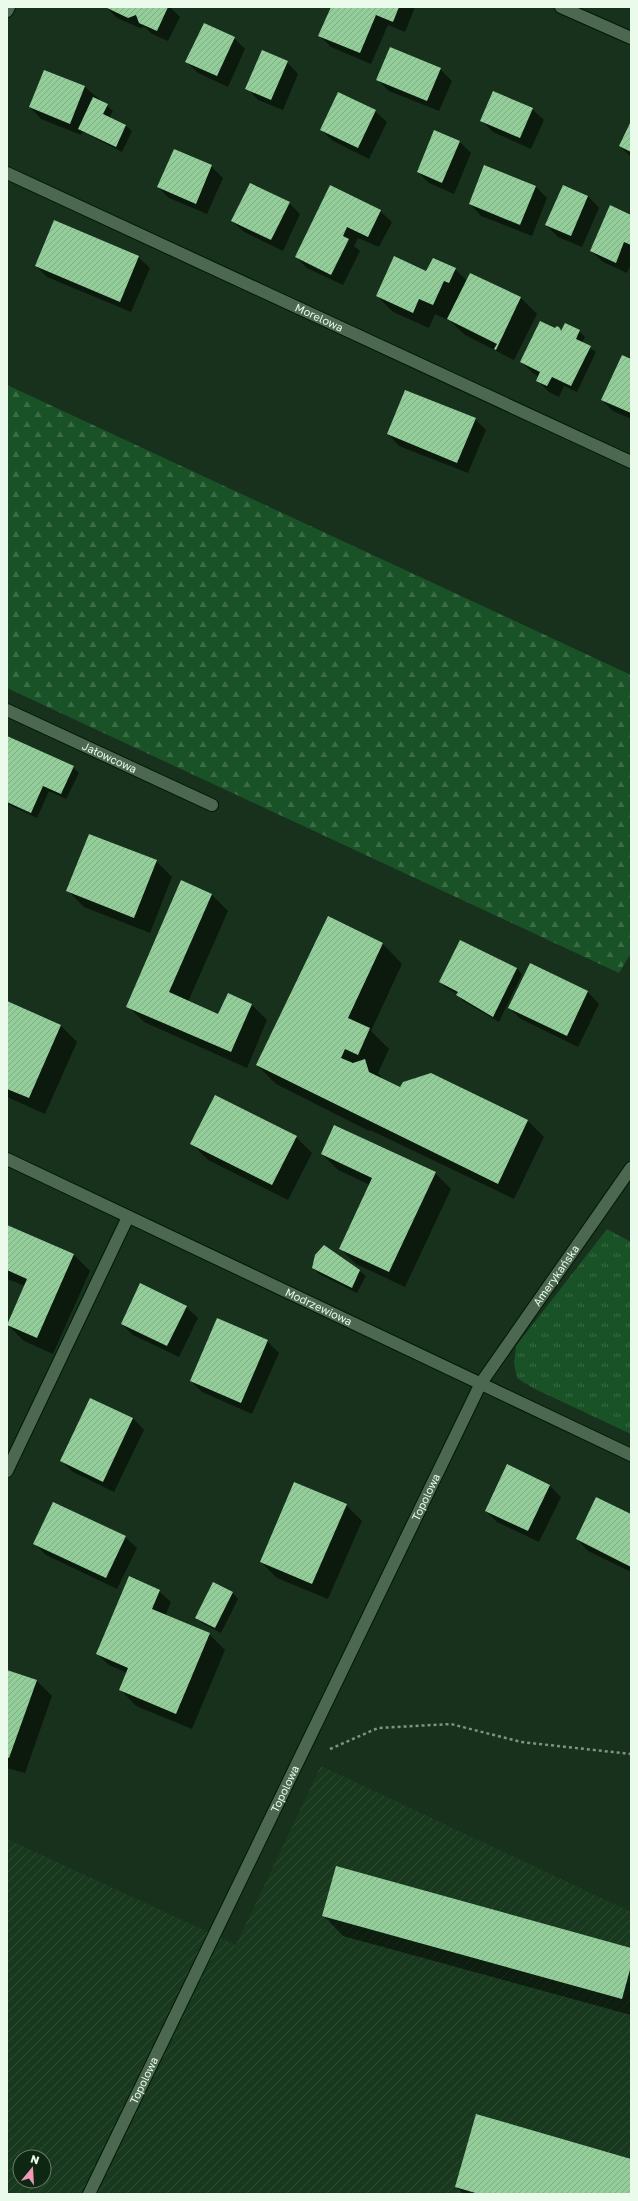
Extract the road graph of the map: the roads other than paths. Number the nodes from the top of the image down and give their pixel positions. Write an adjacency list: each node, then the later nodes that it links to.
1 (9, 7): 3 (street)
2 (561, 7): 4 (street)
3 (7, 10)
4 (631, 38)
5 (7, 173): 6 (street, Morelowa)
6 (631, 462)
7 (7, 710): 8 (street, Jałowcowa)
8 (212, 805)
9 (7, 1159): 11 (street, Modrzewiowa)
10 (631, 1168): 12 (street, Amerykańska)
11 (128, 1217): 12 (street, Modrzewiowa); 14 (street)
12 (481, 1383): 13 (street, Modrzewiowa); 15 (street, Topolowa)
13 (631, 1454)
14 (7, 1471)
15 (89, 2194)

